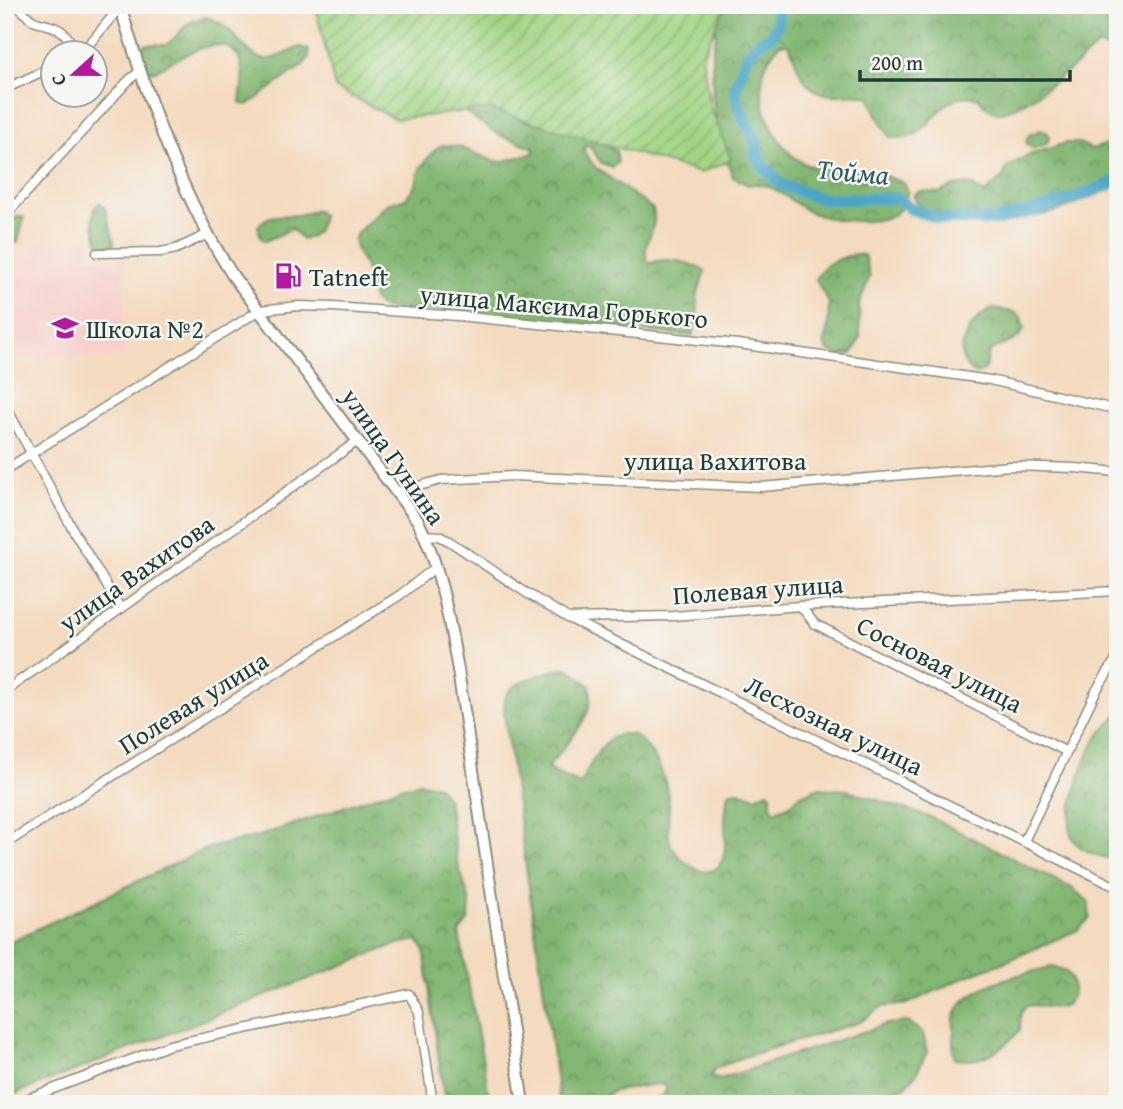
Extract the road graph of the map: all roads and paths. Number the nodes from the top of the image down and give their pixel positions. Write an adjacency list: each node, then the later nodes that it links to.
1 (18, 5): 3 (street)
2 (120, 6): 4 (street); 5 (main road, улица Гунина)
3 (68, 38)
4 (94, 38)
5 (140, 71): 8 (street); 9 (main road, улица Гунина)
6 (38, 74): 7 (street)
7 (5, 89)
8 (5, 216)
9 (208, 234): 10 (street); 11 (main road, улица Гунина)
10 (97, 253)
11 (260, 310): 13 (street, улица Максима Горького); 14 (main road, улица Гунина); 15 (street, улица Максима Горького)
12 (5, 405): 15 (street)
13 (1118, 410)
14 (359, 440): 18 (main road, улица Гунина); 23 (street, улица Вахитова)
15 (30, 455): 16 (street, улица Максима Горького); 23 (street)
16 (5, 470)
17 (1118, 472): 18 (street, улица Вахитова)
18 (397, 492): 19 (main road, улица Гунина)
19 (425, 535): 20 (main road, улица Гунина); 24 (street)
20 (436, 567): 29 (street, Полевая улица); 33 (main road, улица Гунина)
21 (1118, 591): 22 (street, Полевая улица)
22 (800, 606): 24 (street, Полевая улица); 27 (street, Сосновая улица)
23 (121, 609): 26 (street, улица Вахитова)
24 (568, 618): 28 (street, Лесхозная улица)
25 (1118, 656): 27 (street)
26 (5, 691)
27 (1067, 752): 28 (street)
28 (1024, 841): 30 (street, Лесхозная улица)
29 (5, 844)
30 (1118, 888)
31 (13, 1104): 32 (street)
32 (433, 1104)
33 (523, 1104)

